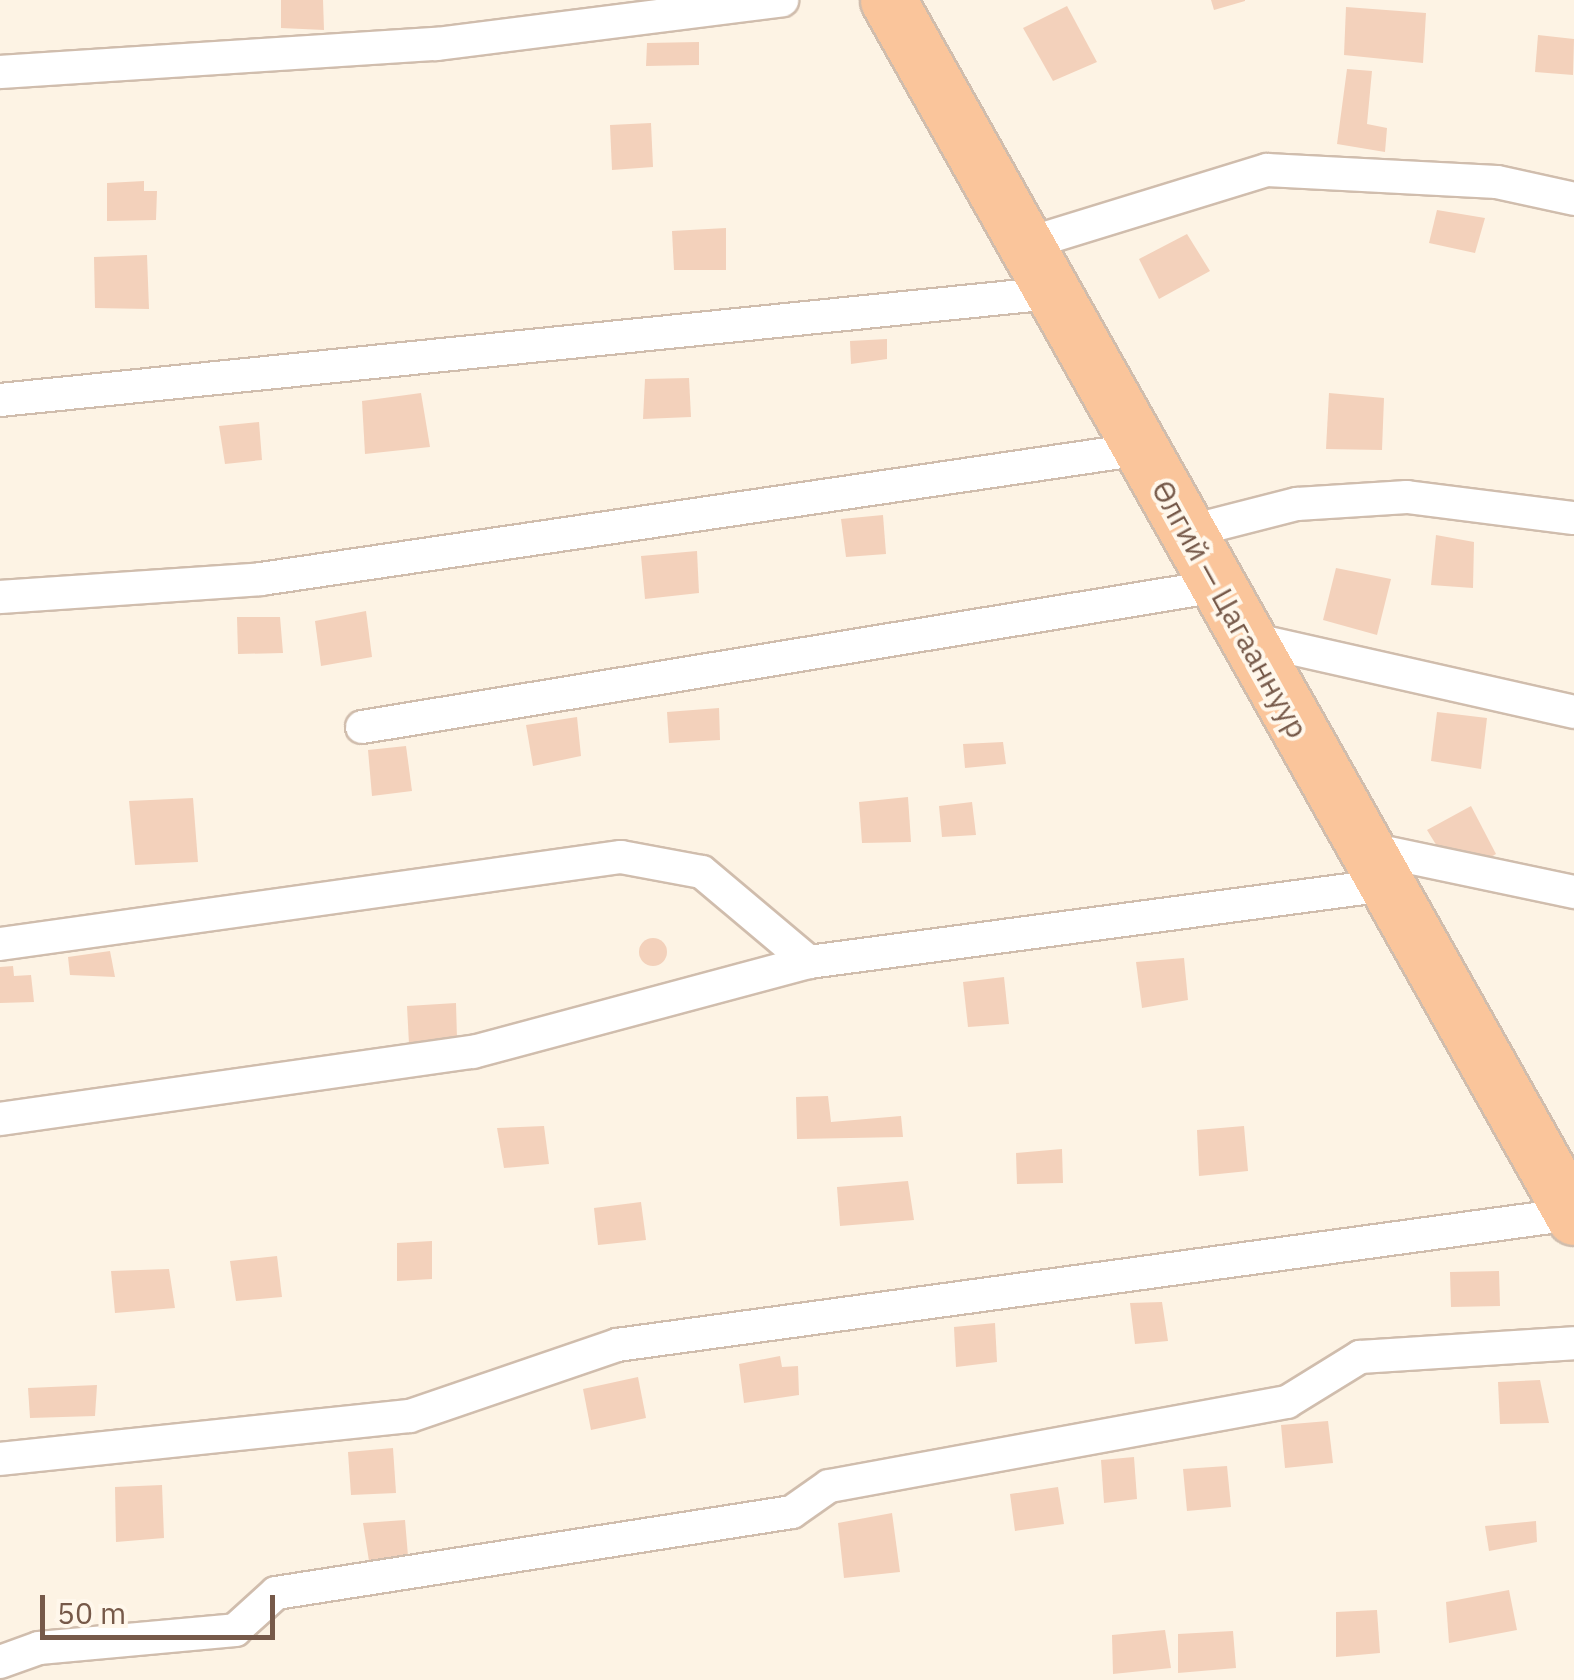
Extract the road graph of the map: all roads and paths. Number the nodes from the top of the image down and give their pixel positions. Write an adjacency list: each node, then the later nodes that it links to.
1 (782, 0): 3 (street)
2 (888, 0): 5 (highway, Өлгий — Цагааннуур)
3 (0, 72)
4 (1574, 199): 5 (street)
5 (1026, 244): 6 (highway, Өлгий — Цагааннуур)
6 (1052, 293): 7 (street); 8 (highway, Өлгий — Цагааннуур)
7 (0, 400)
8 (1140, 449): 10 (highway, Өлгий — Цагааннуур); 12 (street)
9 (1574, 518): 10 (street)
10 (1187, 532): 11 (highway, Өлгий — Цагааннуур)
11 (1217, 586): 13 (highway, Өлгий — Цагааннуур); 15 (street)
12 (0, 597)
13 (1246, 638): 14 (street); 16 (highway, Өлгий — Цагааннуур)
14 (1574, 712)
15 (362, 727)
16 (1376, 867): 17 (street); 19 (street); 21 (highway, Өлгий — Цагааннуур)
17 (1574, 892)
18 (0, 944): 19 (street)
19 (809, 962): 20 (street)
20 (0, 1119)
21 (1573, 1216): 23 (street)
22 (1574, 1343): 24 (street)
23 (0, 1459)
24 (0, 1662)

